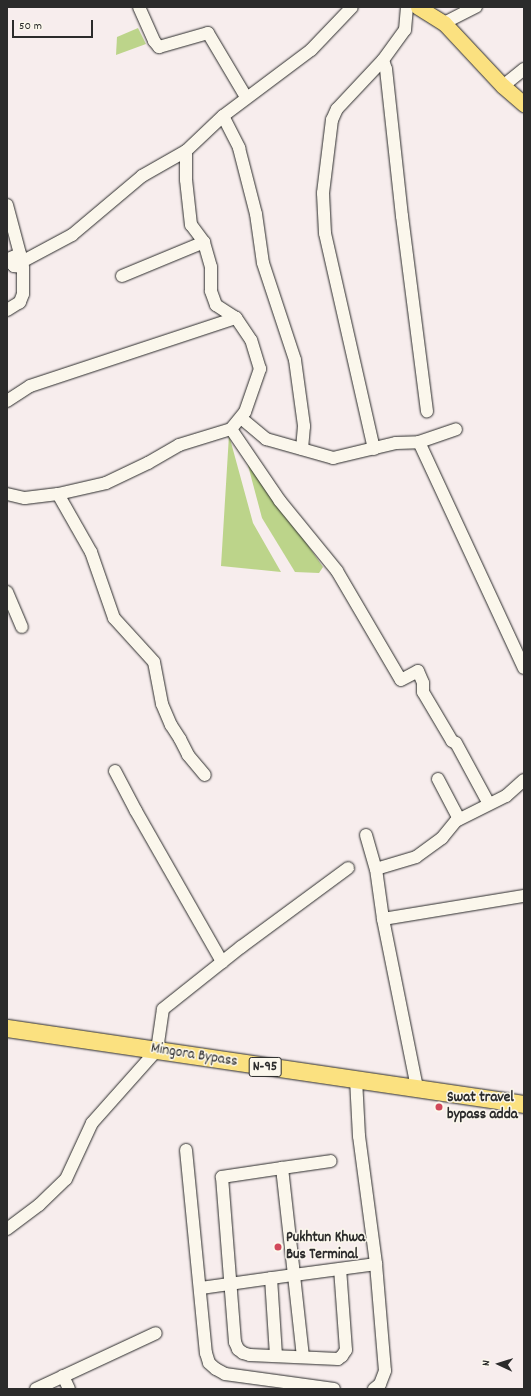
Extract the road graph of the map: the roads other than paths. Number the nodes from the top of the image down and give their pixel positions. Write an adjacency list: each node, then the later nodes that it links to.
1 (139, 7): 10 (street)
2 (352, 7): 10 (street)
3 (407, 7): 7 (street)
4 (418, 7): 6 (main road)
5 (476, 7): 6 (street)
6 (444, 23): 9 (main road)
7 (383, 60): 21 (street); 27 (street)
8 (524, 69): 9 (street)
9 (503, 86): 11 (main road)
10 (246, 97): 12 (street)
11 (524, 104)
12 (222, 116): 13 (street); 26 (street)
13 (186, 152): 15 (street); 16 (street)
14 (7, 204): 16 (street)
15 (204, 242): 17 (street); 19 (street)
16 (14, 266): 18 (street)
17 (122, 276)
18 (7, 310)
19 (236, 318): 20 (street); 22 (street)
20 (7, 401)
21 (427, 411)
22 (241, 418): 23 (street); 26 (street)
23 (231, 428): 29 (street); 37 (street)
24 (456, 429): 25 (street)
25 (419, 442): 27 (street); 32 (street)
26 (302, 449): 27 (street)
27 (374, 449)
28 (7, 494): 29 (street)
29 (58, 494): 34 (street)
30 (7, 592): 31 (street)
31 (22, 628)
32 (524, 668)
33 (115, 771): 44 (street)
34 (205, 775)
35 (438, 779): 38 (street)
36 (524, 780): 37 (street)
37 (489, 804): 38 (street)
38 (459, 819): 41 (street)
39 (366, 835): 41 (street)
40 (348, 868): 44 (street)
41 (376, 869): 43 (street)
42 (524, 896): 43 (street)
43 (383, 919): 48 (street)
44 (222, 962): 46 (street)
45 (7, 1028): 46 (highway, Mingora Bypass / N-95)
46 (157, 1050): 47 (highway, Mingora Bypass / N-95); 53 (street)
47 (356, 1079): 48 (highway, Mingora Bypass / N-95); 54 (street)
48 (417, 1087): 49 (highway, Mingora Bypass / N-95)
49 (524, 1104)
50 (186, 1150): 59 (street)
51 (331, 1161): 52 (street)
52 (282, 1168): 56 (street); 58 (street)
53 (7, 1229)
54 (376, 1264): 55 (street); 67 (street)
55 (340, 1269): 56 (street); 62 (street)
56 (294, 1275): 57 (street); 62 (street)
57 (271, 1278): 58 (street); 61 (street)
58 (231, 1284): 59 (street); 61 (street)
59 (201, 1288): 66 (street)
60 (156, 1333): 63 (street)
61 (276, 1356): 62 (street)
62 (303, 1357)
63 (64, 1376): 64 (street); 65 (street)
64 (36, 1389)
65 (69, 1389)
66 (334, 1389)
67 (374, 1389)

